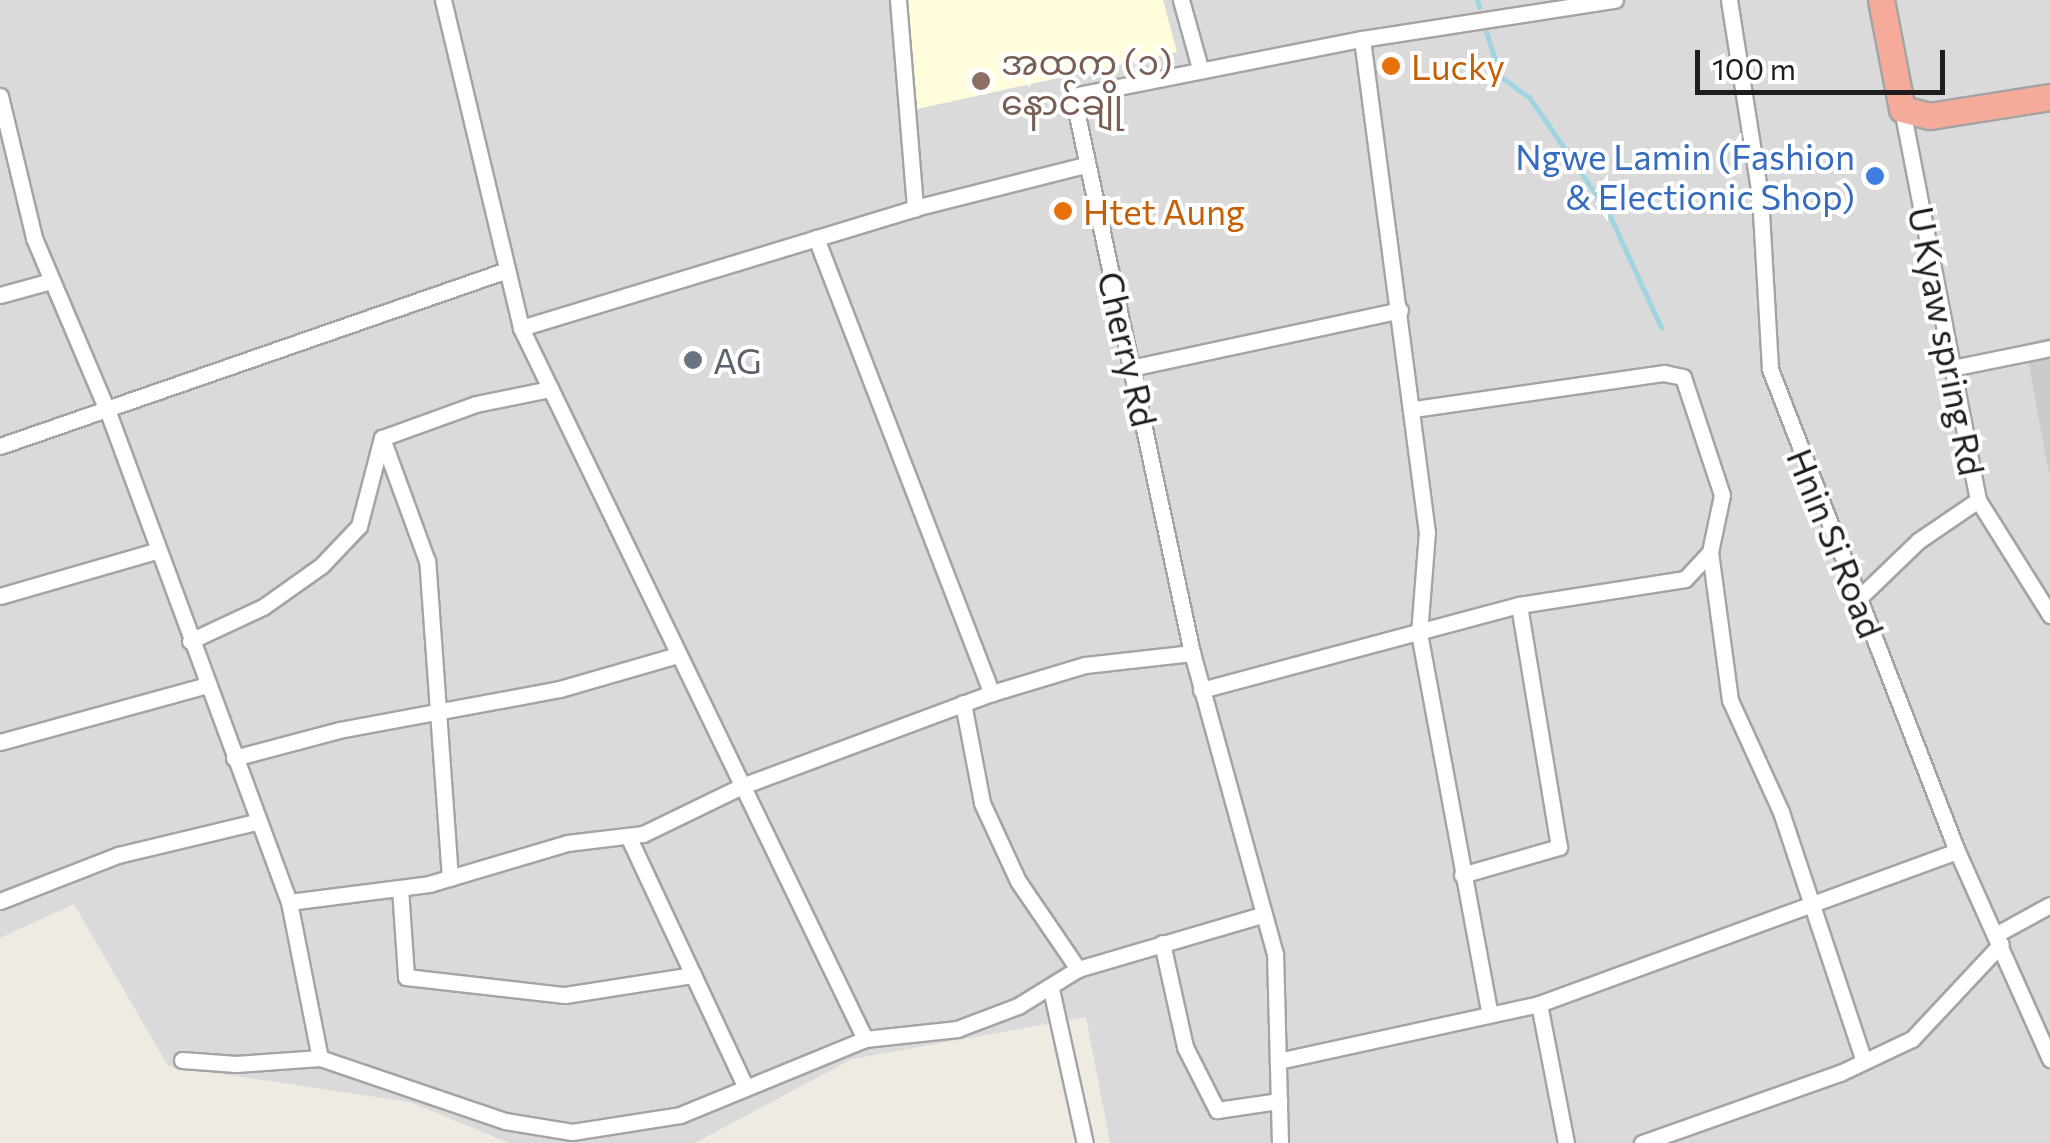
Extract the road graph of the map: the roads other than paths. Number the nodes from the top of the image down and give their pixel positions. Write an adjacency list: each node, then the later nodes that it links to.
1 (443, 0): 17 (street)
2 (898, 0): 15 (street)
3 (1182, 0): 9 (street)
4 (1615, 0): 7 (street, Cherry Rd)
5 (1729, 0): 36 (street, Hnin Si Road)
6 (1882, 0): 12 (highway)
7 (1561, 4): 8 (street, Cherry Rd)
8 (1362, 40): 9 (street, Cherry Rd); 20 (street)
9 (1200, 68): 14 (street, Cherry Rd)
10 (0, 96): 13 (street)
11 (2050, 97): 12 (highway)
12 (1902, 108): 24 (street, U Kyaw spring Rd)
13 (6, 148): 18 (street)
14 (1084, 164): 15 (street); 23 (street, Cherry Rd)
15 (916, 208): 16 (street)
16 (816, 238): 21 (street); 45 (street)
17 (507, 270): 21 (street); 27 (street)
18 (51, 282): 19 (street); 27 (street)
19 (0, 295)
20 (1400, 310): 23 (street); 26 (street)
21 (521, 328): 25 (street)
22 (2050, 348): 24 (street)
23 (1136, 366): 41 (street, Cherry Rd)
24 (1952, 368): 30 (street, U Kyaw spring Rd)
25 (550, 389): 28 (street); 42 (street)
26 (1414, 409): 32 (street); 39 (street)
27 (108, 412): 29 (street); 31 (street)
28 (382, 438): 40 (street); 47 (street)
29 (0, 446)
30 (1978, 500): 34 (street, U Kyaw spring Rd); 36 (street)
31 (156, 551): 35 (street); 40 (street)
32 (1710, 552): 37 (street); 59 (street)
33 (2050, 578): 34 (street)
34 (2032, 584): 38 (street, U Kyaw spring Rd)
35 (0, 596)
36 (1859, 598): 53 (street, Hnin Si Road)
37 (1518, 606): 39 (street); 54 (street)
38 (2050, 615)
39 (1419, 633): 44 (street); 54 (street)
40 (190, 641): 43 (street)
41 (1192, 653): 44 (street, Cherry Rd); 45 (street)
42 (678, 655): 47 (street); 50 (street)
43 (206, 685): 48 (street); 49 (street)
44 (1201, 690): 61 (street, Cherry Rd)
45 (992, 692): 46 (street)
46 (963, 702): 50 (street); 64 (street)
47 (434, 713): 49 (street); 55 (street)
48 (0, 742)
49 (234, 758): 51 (street)
50 (742, 786): 52 (street); 69 (street)
51 (255, 822): 57 (street); 58 (street)
52 (628, 836): 55 (street); 65 (street)
53 (1957, 851): 59 (street); 62 (street, Hnin Si Road)
54 (1462, 875): 68 (street)
55 (450, 878): 56 (street)
56 (400, 888): 58 (street); 65 (street)
57 (0, 901)
58 (288, 902): 70 (street)
59 (1814, 904): 67 (street); 74 (street)
60 (2050, 905): 62 (street)
61 (1261, 915): 63 (street); 73 (street, Cherry Rd)
62 (1999, 939): 71 (street, Hnin Si Road); 74 (street)
63 (1162, 943): 64 (street); 76 (street)
64 (1078, 970): 66 (street)
65 (693, 975): 75 (street)
66 (1052, 989): 69 (street); 77 (street)
67 (1539, 1004): 68 (street); 79 (street)
68 (1489, 1012): 73 (street)
69 (865, 1039): 75 (street)
70 (320, 1058): 72 (street); 75 (street)
71 (2050, 1059)
72 (182, 1060)
73 (1278, 1062): 76 (street, Cherry Rd)
74 (1864, 1062): 80 (street)
75 (746, 1088)
76 (1279, 1100): 78 (street, Cherry Rd)
77 (1086, 1143)
78 (1280, 1143)
79 (1566, 1143)
80 (1642, 1143)

